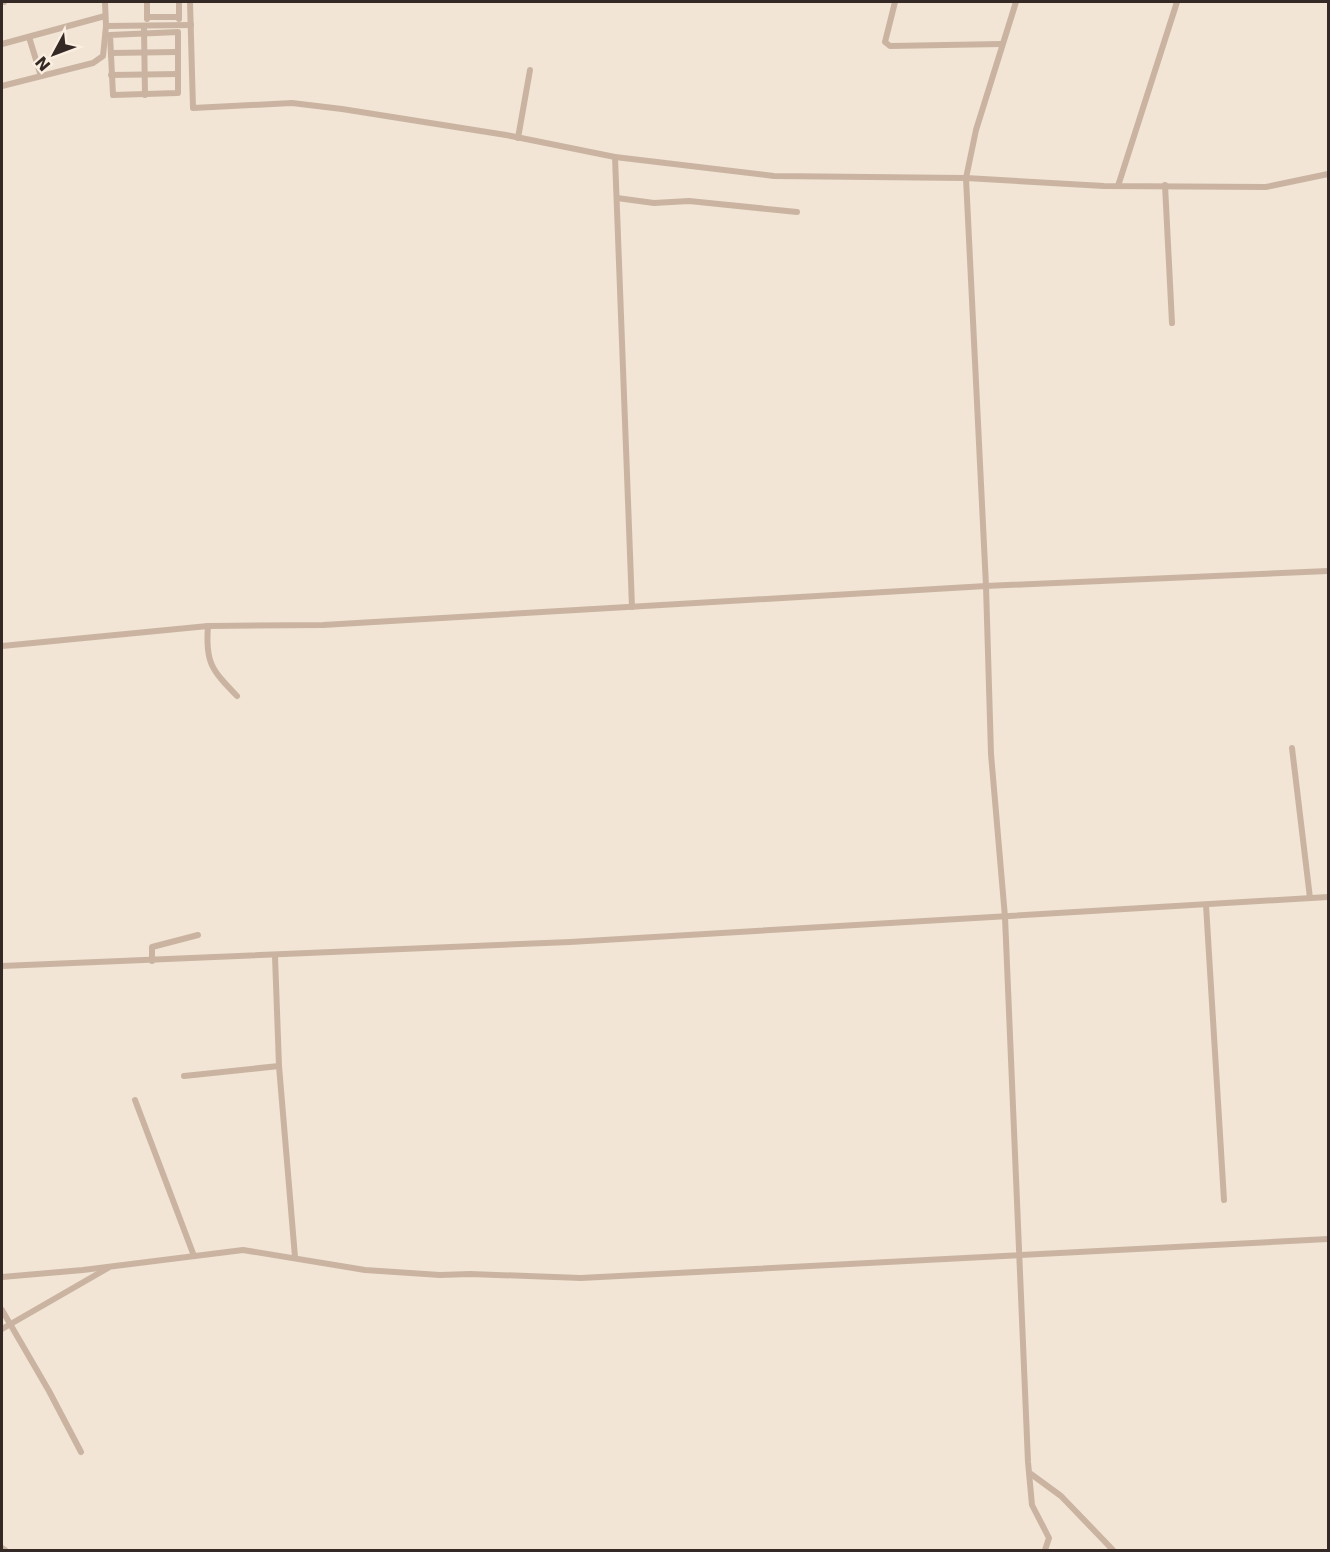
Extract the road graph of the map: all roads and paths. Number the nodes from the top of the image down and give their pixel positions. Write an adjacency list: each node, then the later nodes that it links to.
1 (105, 2): 8 (street)
2 (147, 2): 9 (street)
3 (179, 2): 10 (street)
4 (190, 2): 11 (street)
5 (895, 2): 17 (street)
6 (1016, 2): 17 (street)
7 (1177, 2): 33 (street)
8 (105, 16): 12 (street); 15 (street)
9 (147, 16): 10 (street); 13 (street)
10 (179, 17): 14 (street)
11 (191, 25): 14 (street); 28 (street)
12 (106, 26): 13 (street); 25 (street)
13 (145, 28): 14 (street); 19 (street); 20 (street)
14 (179, 28): 18 (street)
15 (29, 37): 16 (street); 25 (street)
16 (2, 44)
17 (1001, 44): 31 (street)
18 (177, 52): 20 (street); 23 (street)
19 (111, 53): 20 (street); 24 (street)
20 (144, 53): 22 (street)
21 (530, 70): 28 (street)
22 (145, 74): 23 (street); 24 (street); 27 (street)
23 (178, 74): 27 (street)
24 (111, 75): 27 (street)
25 (41, 76): 26 (street)
26 (2, 87)
27 (145, 95)
28 (518, 138): 29 (street)
29 (615, 157): 31 (street); 34 (street)
30 (1329, 174): 32 (street)
31 (966, 178): 33 (street); 38 (street)
32 (1165, 185): 33 (street); 36 (street)
33 (1118, 186)
34 (617, 198): 35 (street); 39 (street)
35 (797, 212)
36 (1172, 323)
37 (1329, 571): 38 (street)
38 (987, 586): 39 (street); 47 (street)
39 (632, 607): 40 (street)
40 (207, 626): 41 (street); 42 (street)
41 (2, 646)
42 (237, 696)
43 (1292, 748): 45 (street)
44 (1329, 897): 45 (street)
45 (1310, 898): 46 (street)
46 (1206, 905): 47 (street); 55 (street)
47 (1005, 917): 49 (street); 57 (street)
48 (198, 935): 50 (street)
49 (275, 956): 50 (street); 52 (street)
50 (152, 960): 51 (street)
51 (2, 966)
52 (279, 1066): 53 (street); 59 (street)
53 (184, 1076)
54 (135, 1100): 58 (street)
55 (1224, 1200)
56 (1329, 1239): 57 (street)
57 (1020, 1253): 59 (street); 66 (street)
58 (194, 1256): 59 (street); 60 (street)
59 (295, 1257)
60 (111, 1267): 61 (street); 63 (street)
61 (2, 1276)
62 (2, 1310): 63 (street)
63 (10, 1324): 64 (street); 65 (street)
64 (2, 1329)
65 (81, 1452)
66 (1030, 1474): 67 (street); 68 (street)
67 (1045, 1551)
68 (1113, 1551)

